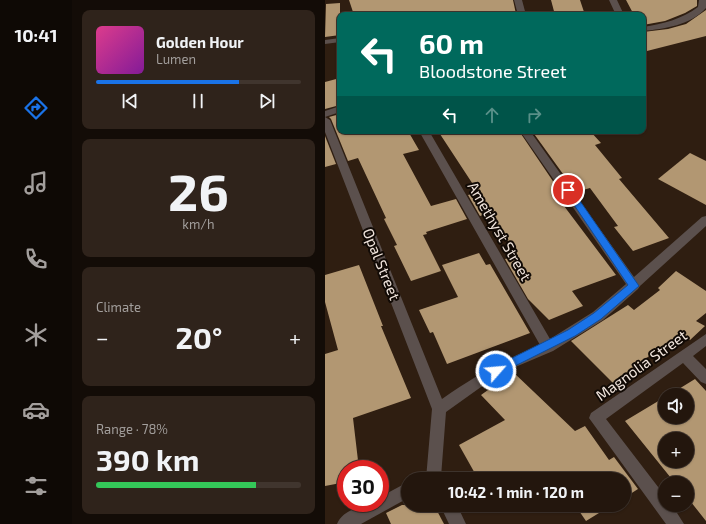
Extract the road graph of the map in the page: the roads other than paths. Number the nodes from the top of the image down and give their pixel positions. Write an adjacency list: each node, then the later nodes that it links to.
1 (518, 0): 4 (street)
2 (613, 0): 5 (street)
3 (703, 0): 6 (street)
4 (521, 12)
5 (619, 12)
6 (646, 28)
7 (337, 40): 8 (street)
8 (325, 42)
9 (337, 110): 10 (street)
10 (325, 114)
11 (325, 120): 20 (street, Opal Street)
12 (426, 134): 17 (street, Amethyst Street)
13 (527, 134): 15 (street)
14 (706, 220): 15 (street)
15 (634, 286): 17 (street)
16 (706, 338): 18 (street, Magnolia Street)
17 (548, 347): 20 (street)
18 (684, 356): 19 (street); 26 (street, Magnolia Street)
19 (706, 378)
20 (439, 409): 21 (street)
21 (433, 472)
22 (401, 494): 24 (street)
23 (452, 512): 25 (street)
24 (345, 524)
25 (458, 524)
26 (676, 524)

